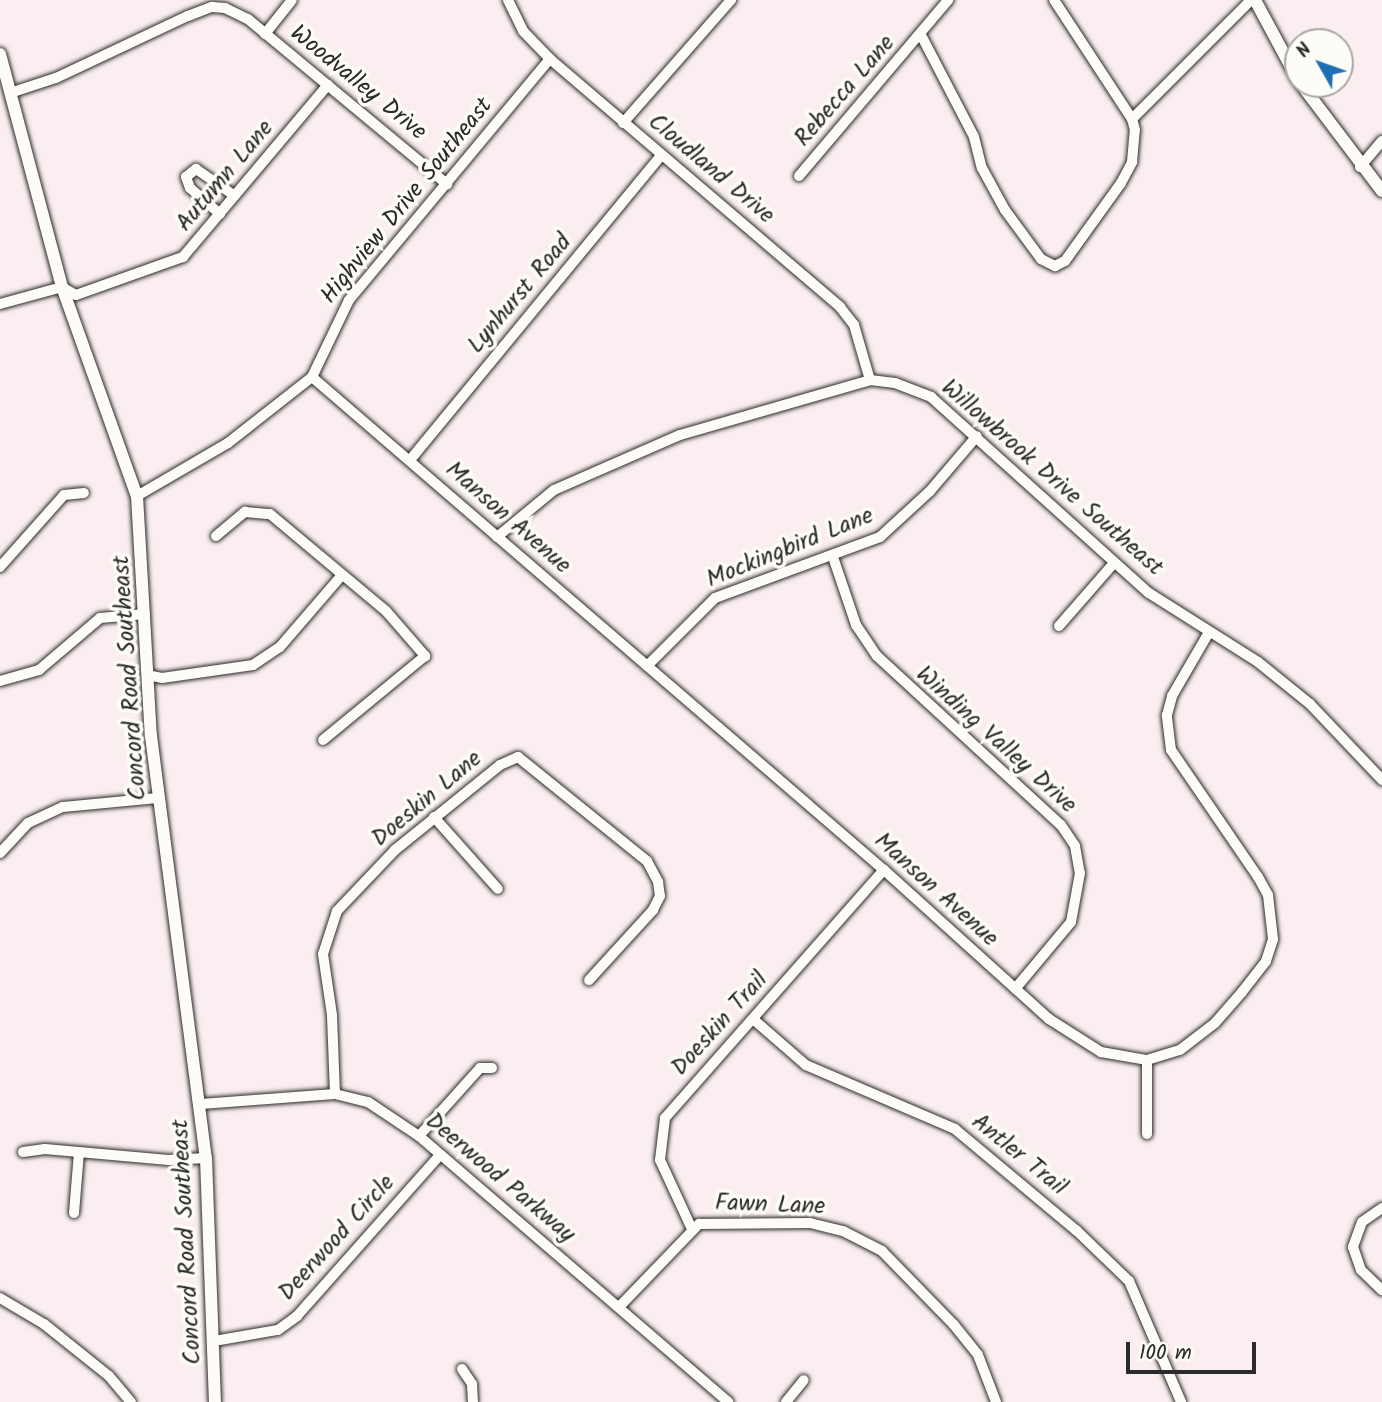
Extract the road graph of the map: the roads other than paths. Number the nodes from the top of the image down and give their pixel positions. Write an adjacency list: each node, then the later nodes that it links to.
1 (292, 0): 7 (street)
2 (508, 0): 11 (street, Cloudland Drive)
3 (731, 0): 16 (street)
4 (948, 0): 8 (street, Rebecca Lane)
5 (1054, 0): 15 (street)
6 (1253, 0): 10 (street); 15 (street)
7 (265, 34): 12 (street, Woodvalley Drive); 13 (street, Woodvalley Drive)
8 (921, 36): 15 (street); 20 (street, Rebecca Lane)
9 (0, 54): 13 (street, Concord Road Southeast)
10 (1284, 55)
11 (550, 59): 16 (street, Cloudland Drive); 21 (street, Highview Drive Southeast)
12 (328, 85): 21 (street, Woodvalley Drive); 23 (street, Autumn Lane)
13 (10, 93): 25 (street, Concord Road Southeast)
14 (1310, 98): 19 (street)
15 (1132, 119)
16 (623, 123): 18 (street, Cloudland Drive)
17 (1382, 141): 19 (street)
18 (661, 155): 28 (street, Cloudland Drive); 30 (street, Lynhurst Road)
19 (1360, 167): 22 (street)
20 (799, 176)
21 (447, 184): 27 (street, Highview Drive Southeast)
22 (1382, 191)
23 (235, 196): 24 (street, Autumn Lane); 24 (street)
24 (220, 214): 25 (street, Autumn Lane)
25 (62, 287): 26 (street, Autumn Lane); 32 (street, Concord Road Southeast)
26 (0, 304)
27 (312, 377): 30 (street, Manson Avenue); 32 (street, Highview Drive Southeast)
28 (870, 380): 29 (street, Willowbrook Drive Southeast); 34 (street, Willowbrook Drive Southeast)
29 (977, 436): 35 (street, Mockingbird Lane); 36 (street, Willowbrook Drive Southeast)
30 (410, 460): 34 (street, Manson Avenue)
31 (84, 493): 37 (street)
32 (137, 496): 39 (street, Concord Road Southeast)
33 (216, 536): 38 (street)
34 (498, 537): 42 (street, Manson Avenue)
35 (833, 557): 42 (street, Mockingbird Lane); 53 (street, Winding Valley Drive)
36 (1114, 563): 40 (street); 41 (street, Willowbrook Drive Southeast)
37 (0, 566)
38 (342, 575): 43 (street); 45 (street)
39 (145, 614): 43 (street, Concord Road Southeast); 44 (street)
40 (1059, 626)
41 (1209, 634): 46 (street, Willowbrook Drive Southeast); 55 (street, Manson Avenue)
42 (647, 666): 50 (street, Manson Avenue)
43 (146, 675): 47 (street, Concord Road Southeast)
44 (0, 681)
45 (323, 740)
46 (1382, 780)
47 (158, 798): 49 (street); 58 (street, Concord Road Southeast)
48 (434, 817): 51 (street); 52 (street, Doeskin Lane); 57 (street, Doeskin Lane)
49 (0, 853)
50 (884, 870): 53 (street, Manson Avenue); 54 (street, Doeskin Trail)
51 (498, 889)
52 (589, 980)
53 (1015, 989): 55 (street, Manson Avenue)
54 (753, 1019): 67 (street, Doeskin Trail); 80 (street, Antler Trail)
55 (1147, 1060): 59 (street)
56 (492, 1068): 60 (street)
57 (335, 1094): 58 (street, Deerwood Parkway); 60 (street, Deerwood Parkway)
58 (201, 1104): 64 (street, Concord Road Southeast)
59 (1147, 1135)
60 (419, 1136): 63 (street, Deerwood Parkway)
61 (23, 1152): 62 (street)
62 (79, 1152): 64 (street); 66 (street)
63 (440, 1154): 70 (street, Deerwood Parkway); 71 (street, Deerwood Circle)
64 (206, 1158): 71 (street, Concord Road Southeast)
65 (1382, 1208): 68 (street)
66 (74, 1213)
67 (691, 1227): 70 (street, Fawn Lane); 79 (street, Fawn Lane)
68 (1382, 1290)
69 (0, 1297): 74 (street)
70 (620, 1306): 77 (street, Deerwood Parkway)
71 (214, 1340): 75 (street, Concord Road Southeast)
72 (462, 1369): 76 (street)
73 (804, 1380): 78 (street)
74 (131, 1402)
75 (215, 1402)
76 (472, 1402)
77 (728, 1402)
78 (786, 1402)
79 (996, 1402)
80 (1181, 1402)

